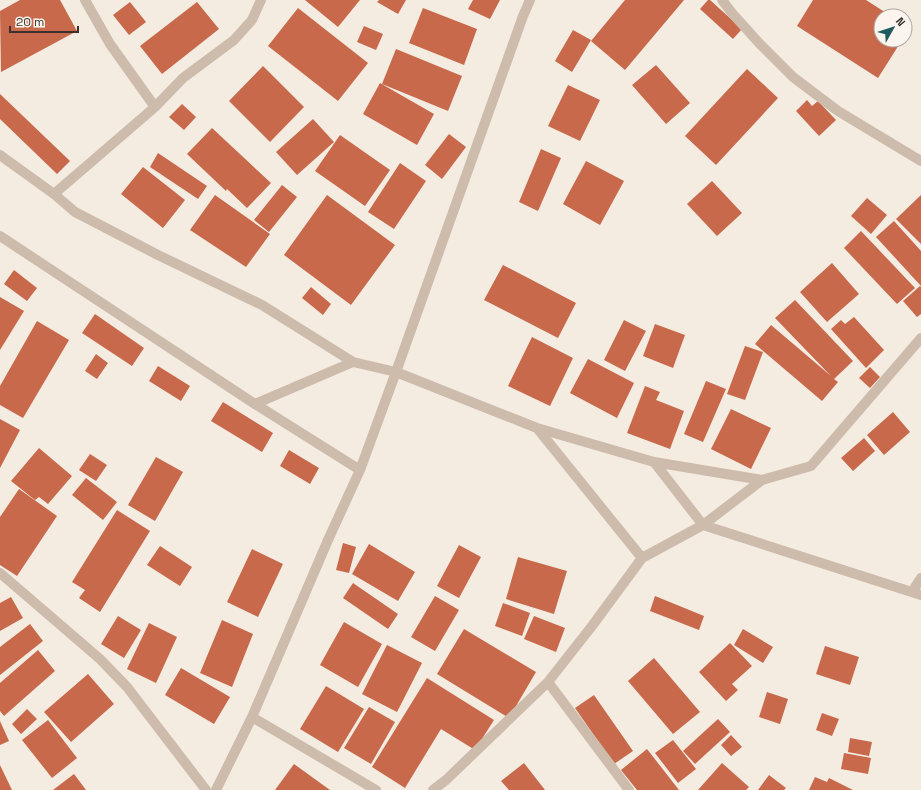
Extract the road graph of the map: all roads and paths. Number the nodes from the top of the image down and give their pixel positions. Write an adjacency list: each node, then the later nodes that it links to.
1 (84, 0): 5 (street)
2 (261, 0): 5 (street)
3 (530, 0): 12 (street)
4 (722, 0): 7 (street)
5 (155, 107): 8 (street)
6 (0, 155): 8 (street)
7 (921, 161)
8 (54, 194): 11 (street)
9 (0, 236): 13 (street)
10 (921, 338): 17 (street)
11 (353, 362): 12 (street); 13 (street)
12 (396, 372): 14 (street); 16 (street)
13 (255, 404): 16 (street)
14 (537, 428): 15 (street); 19 (street)
15 (654, 462): 17 (street); 18 (street)
16 (360, 470): 24 (street)
17 (762, 480): 18 (street)
18 (703, 525): 19 (street); 22 (street)
19 (642, 558): 23 (street)
20 (0, 573): 25 (street)
21 (921, 578): 22 (street)
22 (916, 594)
23 (548, 682): 28 (street); 29 (street)
24 (252, 717): 26 (street); 27 (street)
25 (206, 790)
26 (216, 790)
27 (376, 790)
28 (433, 790)
29 (629, 790)

